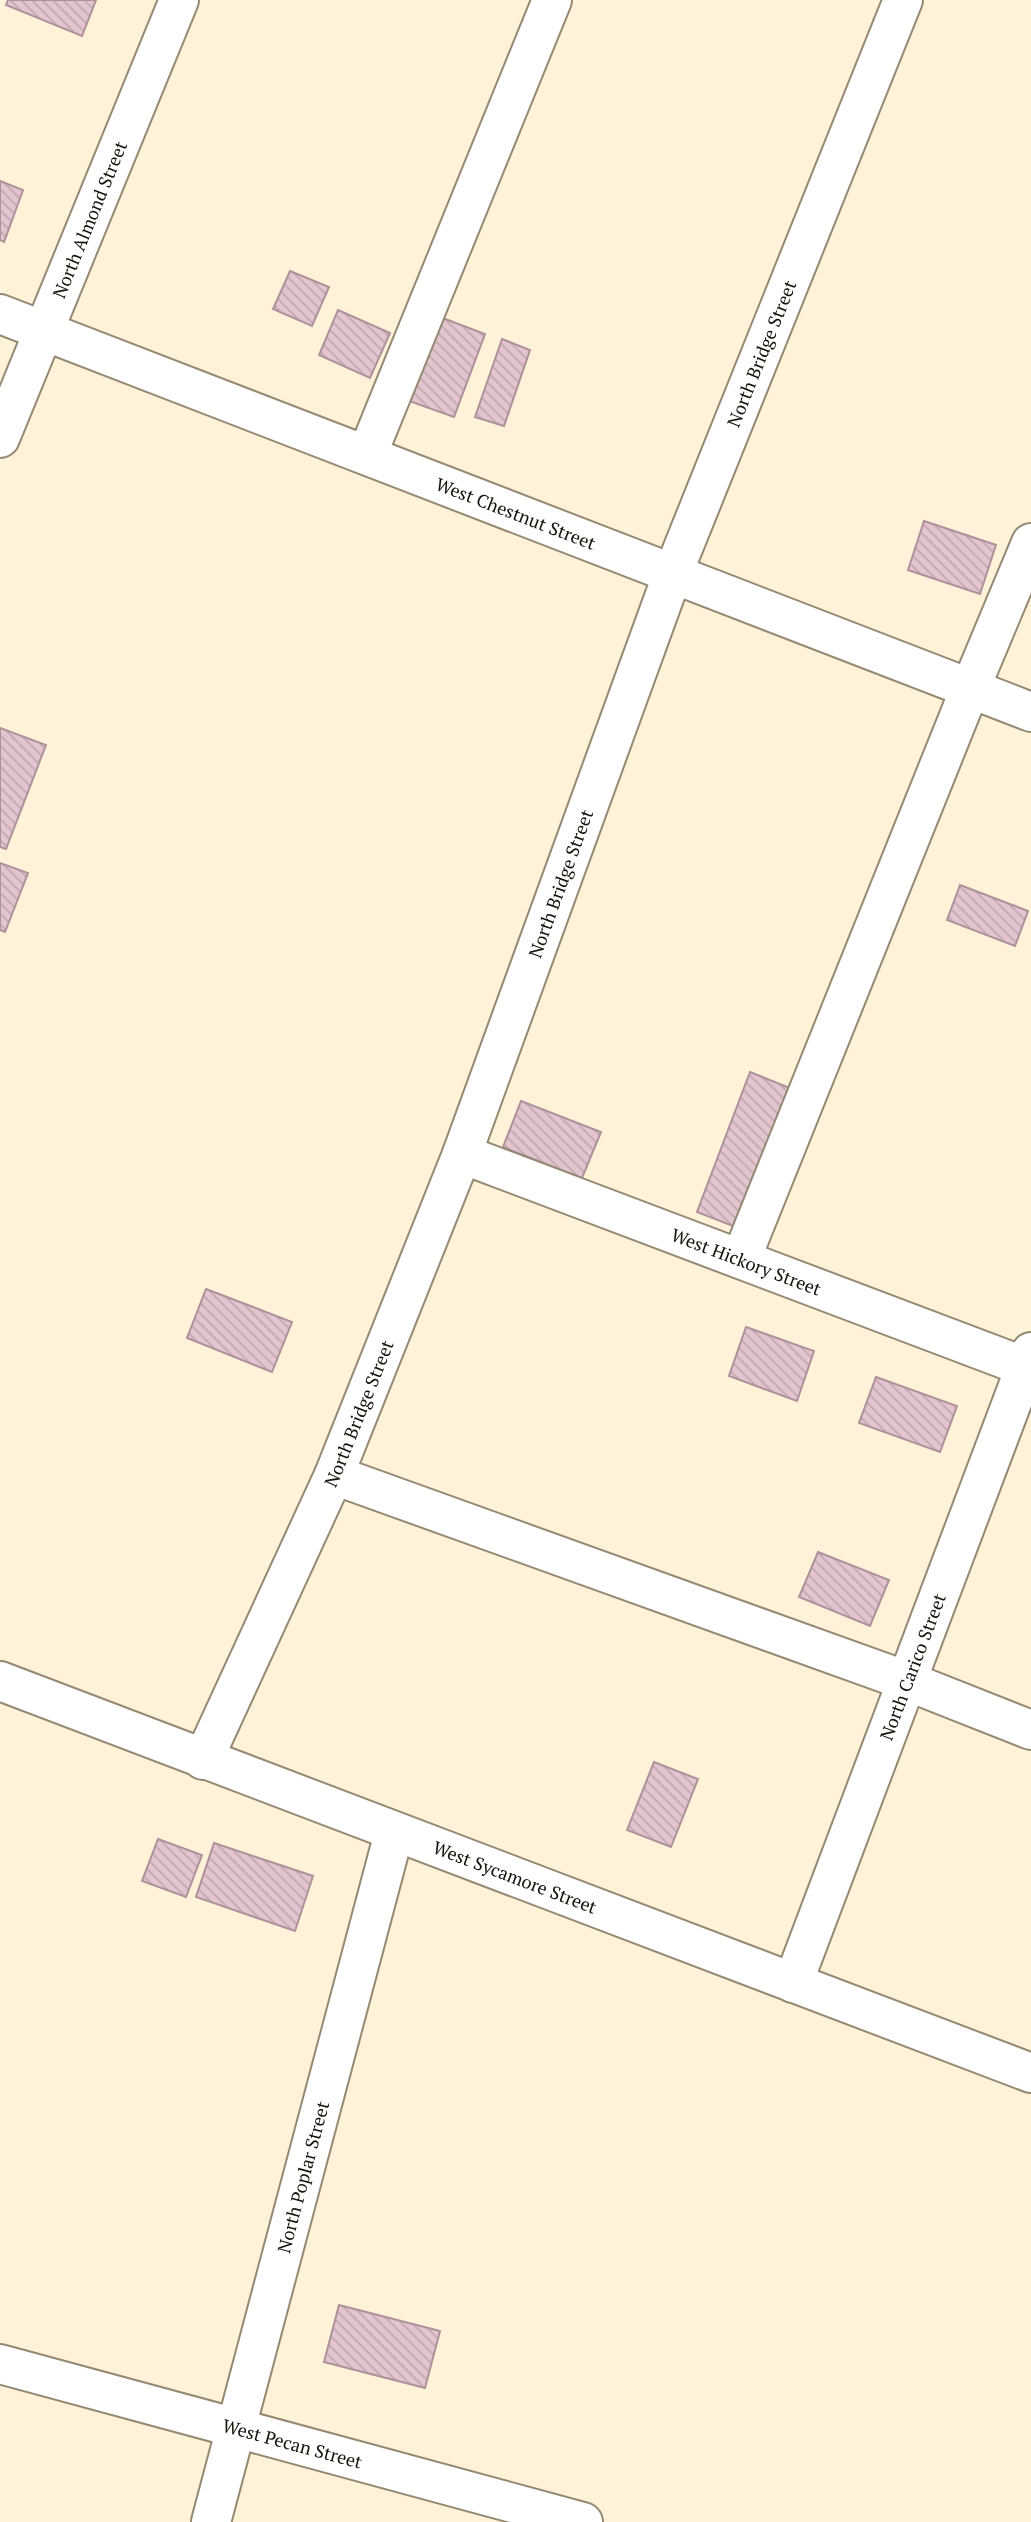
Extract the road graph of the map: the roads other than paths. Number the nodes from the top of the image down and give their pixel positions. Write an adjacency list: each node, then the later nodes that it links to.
1 (179, 0): 5 (street, North Almond Street)
2 (552, 0): 7 (street)
3 (903, 0): 9 (street, North Bridge Street)
4 (0, 314): 5 (street, West Chestnut Street)
5 (42, 330): 6 (street, North Almond Street); 7 (street, West Chestnut Street)
6 (0, 438)
7 (367, 455): 9 (street, West Chestnut Street)
8 (1031, 543): 10 (street)
9 (673, 573): 10 (street, West Chestnut Street); 12 (street, North Bridge Street)
10 (970, 688): 11 (street, West Chestnut Street); 13 (street)
11 (1031, 712)
12 (462, 1154): 13 (street, West Hickory Street); 15 (street, North Bridge Street)
13 (741, 1259): 14 (street, West Hickory Street)
14 (1029, 1362): 17 (street, North Carico Street)
15 (334, 1475): 17 (street); 19 (street, North Bridge Street)
16 (0, 1681): 19 (street, West Sycamore Street)
17 (907, 1681): 18 (street); 21 (street, North Carico Street)
18 (1031, 1730)
19 (203, 1760): 20 (street, West Sycamore Street)
20 (394, 1833): 21 (street, West Sycamore Street); 24 (street, North Poplar Street)
21 (793, 1983): 22 (street, West Sycamore Street)
22 (1031, 2073)
23 (0, 2364): 24 (street, West Pecan Street)
24 (236, 2427): 25 (street, North Poplar Street); 26 (street, West Pecan Street)
25 (211, 2522)
26 (583, 2522)

